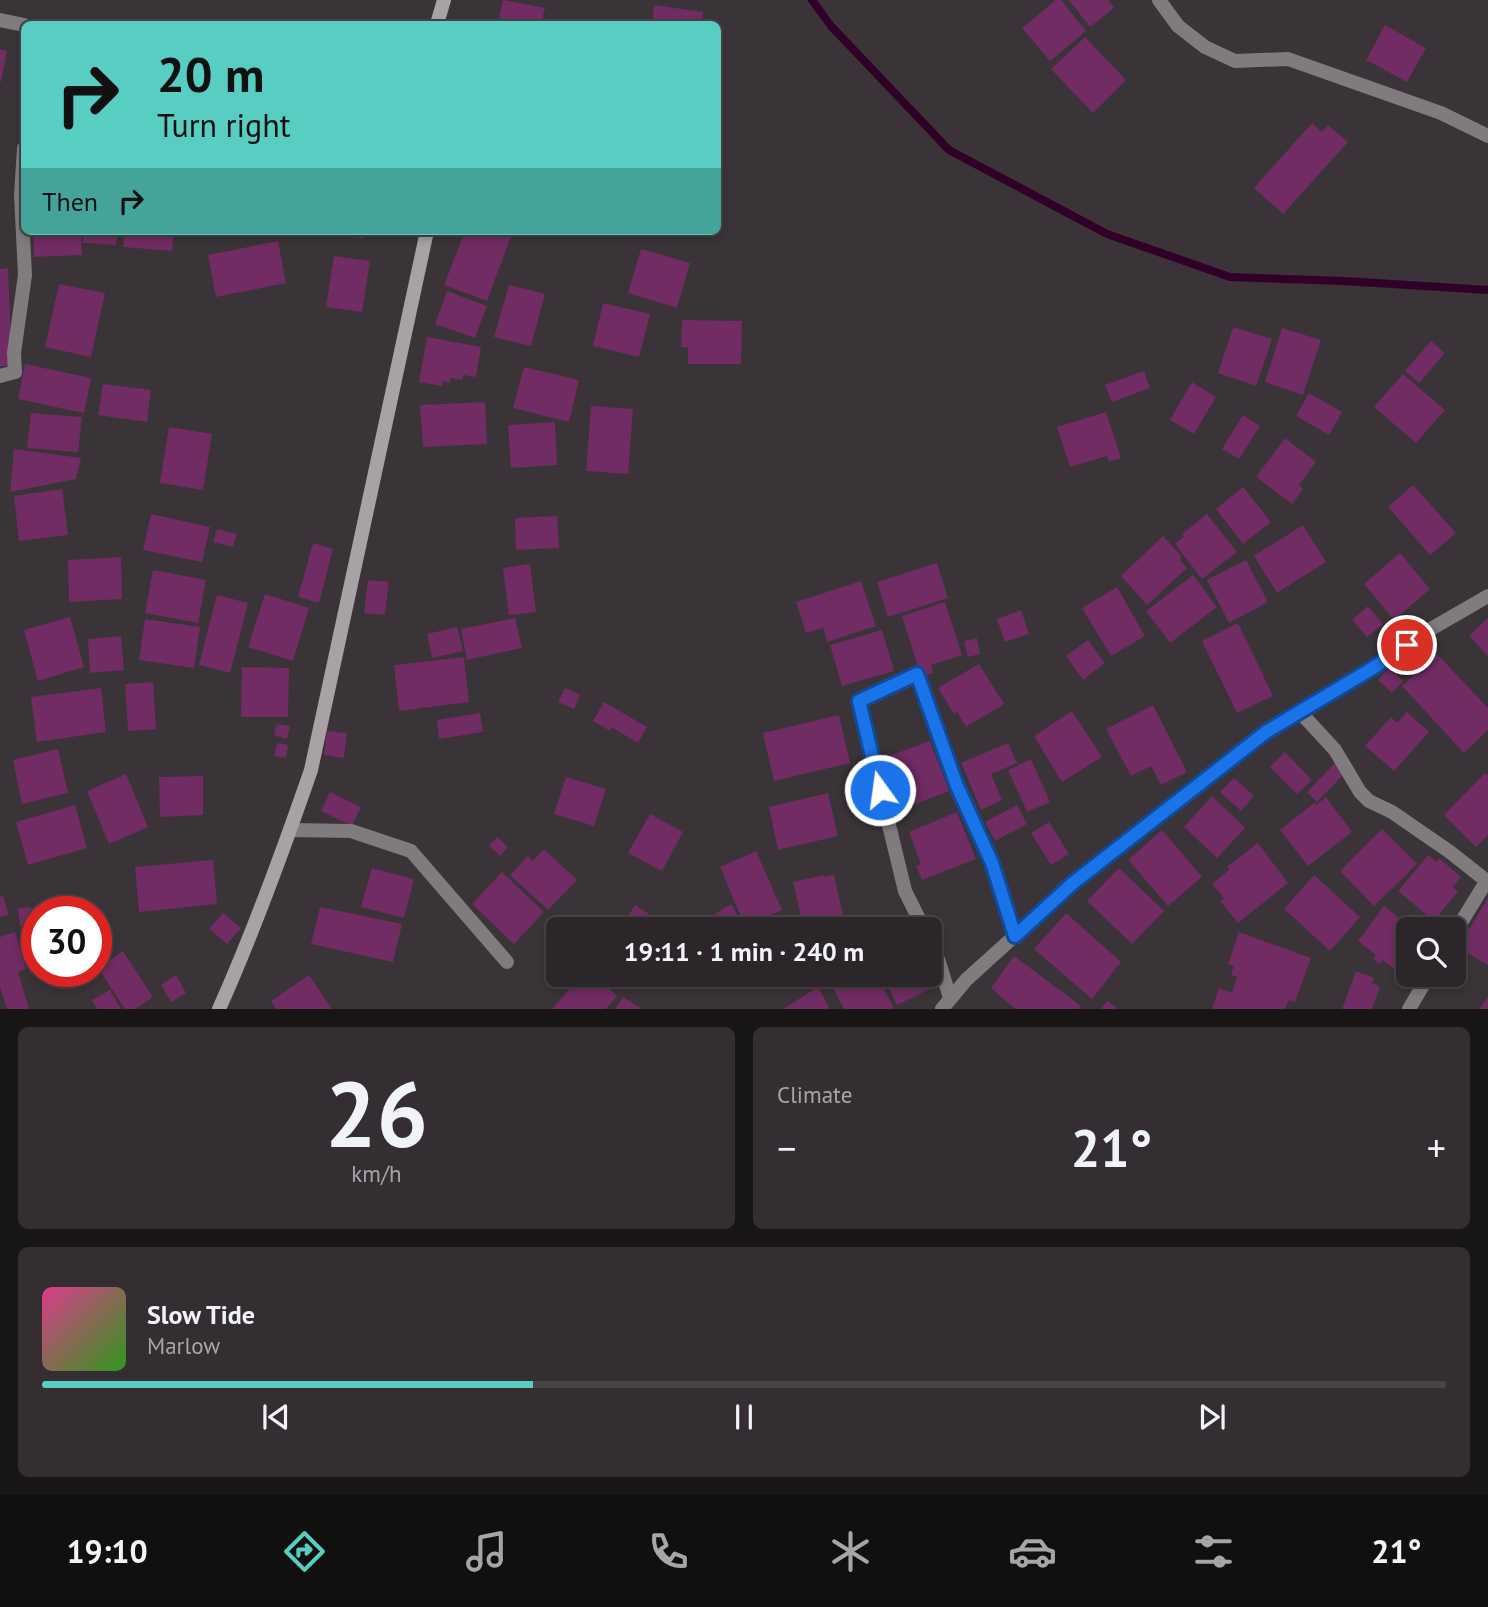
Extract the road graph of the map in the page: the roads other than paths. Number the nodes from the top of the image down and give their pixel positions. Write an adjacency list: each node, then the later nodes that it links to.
1 (444, 0): 4 (street)
2 (1159, 0): 6 (street)
3 (0, 20): 5 (street)
4 (437, 21)
5 (21, 24)
6 (1488, 136)
7 (21, 183): 8 (street)
8 (21, 215)
9 (22, 235): 11 (street)
10 (426, 235): 14 (street)
11 (0, 376)
12 (1488, 596): 13 (street)
13 (1300, 712): 15 (street); 18 (street)
14 (290, 830): 19 (street); 23 (street)
15 (1487, 882): 17 (street)
16 (918, 917): 18 (street)
17 (1465, 917)
18 (1015, 936): 22 (street)
19 (507, 962)
20 (942, 980): 22 (street)
21 (1422, 987): 24 (street)
22 (946, 1003)
23 (219, 1009)
24 (1409, 1009)

